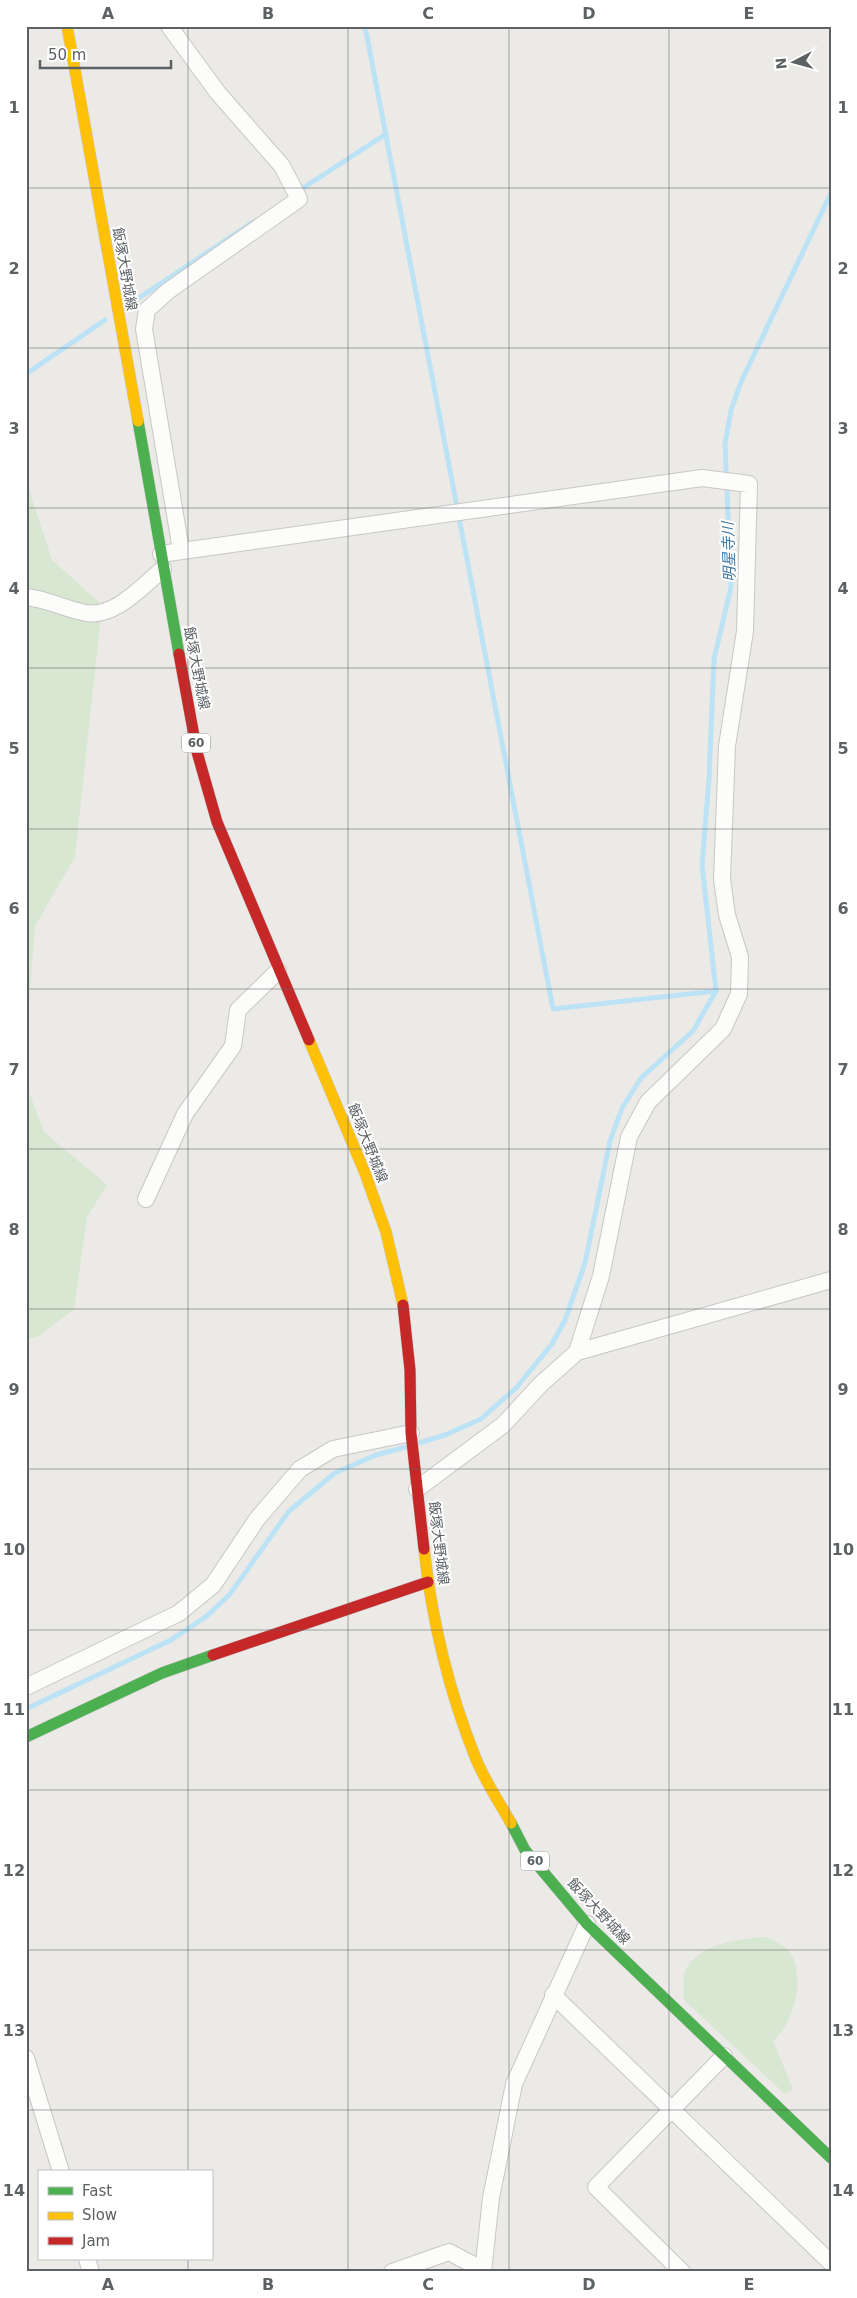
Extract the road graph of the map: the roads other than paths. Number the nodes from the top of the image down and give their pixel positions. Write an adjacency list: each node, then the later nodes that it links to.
1 (67, 26): 4 (main road, 飯塚大野城線 / 60)
2 (169, 26): 3 (street)
3 (182, 550): 4 (street); 9 (street)
4 (162, 562): 5 (street); 6 (main road, 飯塚大野城線 / 60)
5 (26, 597)
6 (278, 971): 7 (street); 10 (main road, 飯塚大野城線 / 60)
7 (146, 1199)
8 (831, 1280): 9 (street)
9 (577, 1352): 11 (street)
10 (411, 1433): 11 (main road, 飯塚大野城線 / 60); 13 (street)
11 (417, 1488): 12 (main road, 飯塚大野城線 / 60)
12 (428, 1582): 14 (main road); 15 (main road, 飯塚大野城線 / 60)
13 (26, 1687)
14 (26, 1737)
15 (587, 1924): 16 (street); 17 (main road, 飯塚大野城線 / 60)
16 (553, 1995): 19 (street); 23 (street)
17 (724, 2056): 19 (street); 20 (main road, 飯塚大野城線 / 60)
18 (26, 2058): 21 (street)
19 (672, 2110): 22 (street); 25 (street)
20 (831, 2158)
21 (60, 2170)
22 (831, 2263)
23 (483, 2271): 24 (street)
24 (392, 2272)
25 (682, 2272)

